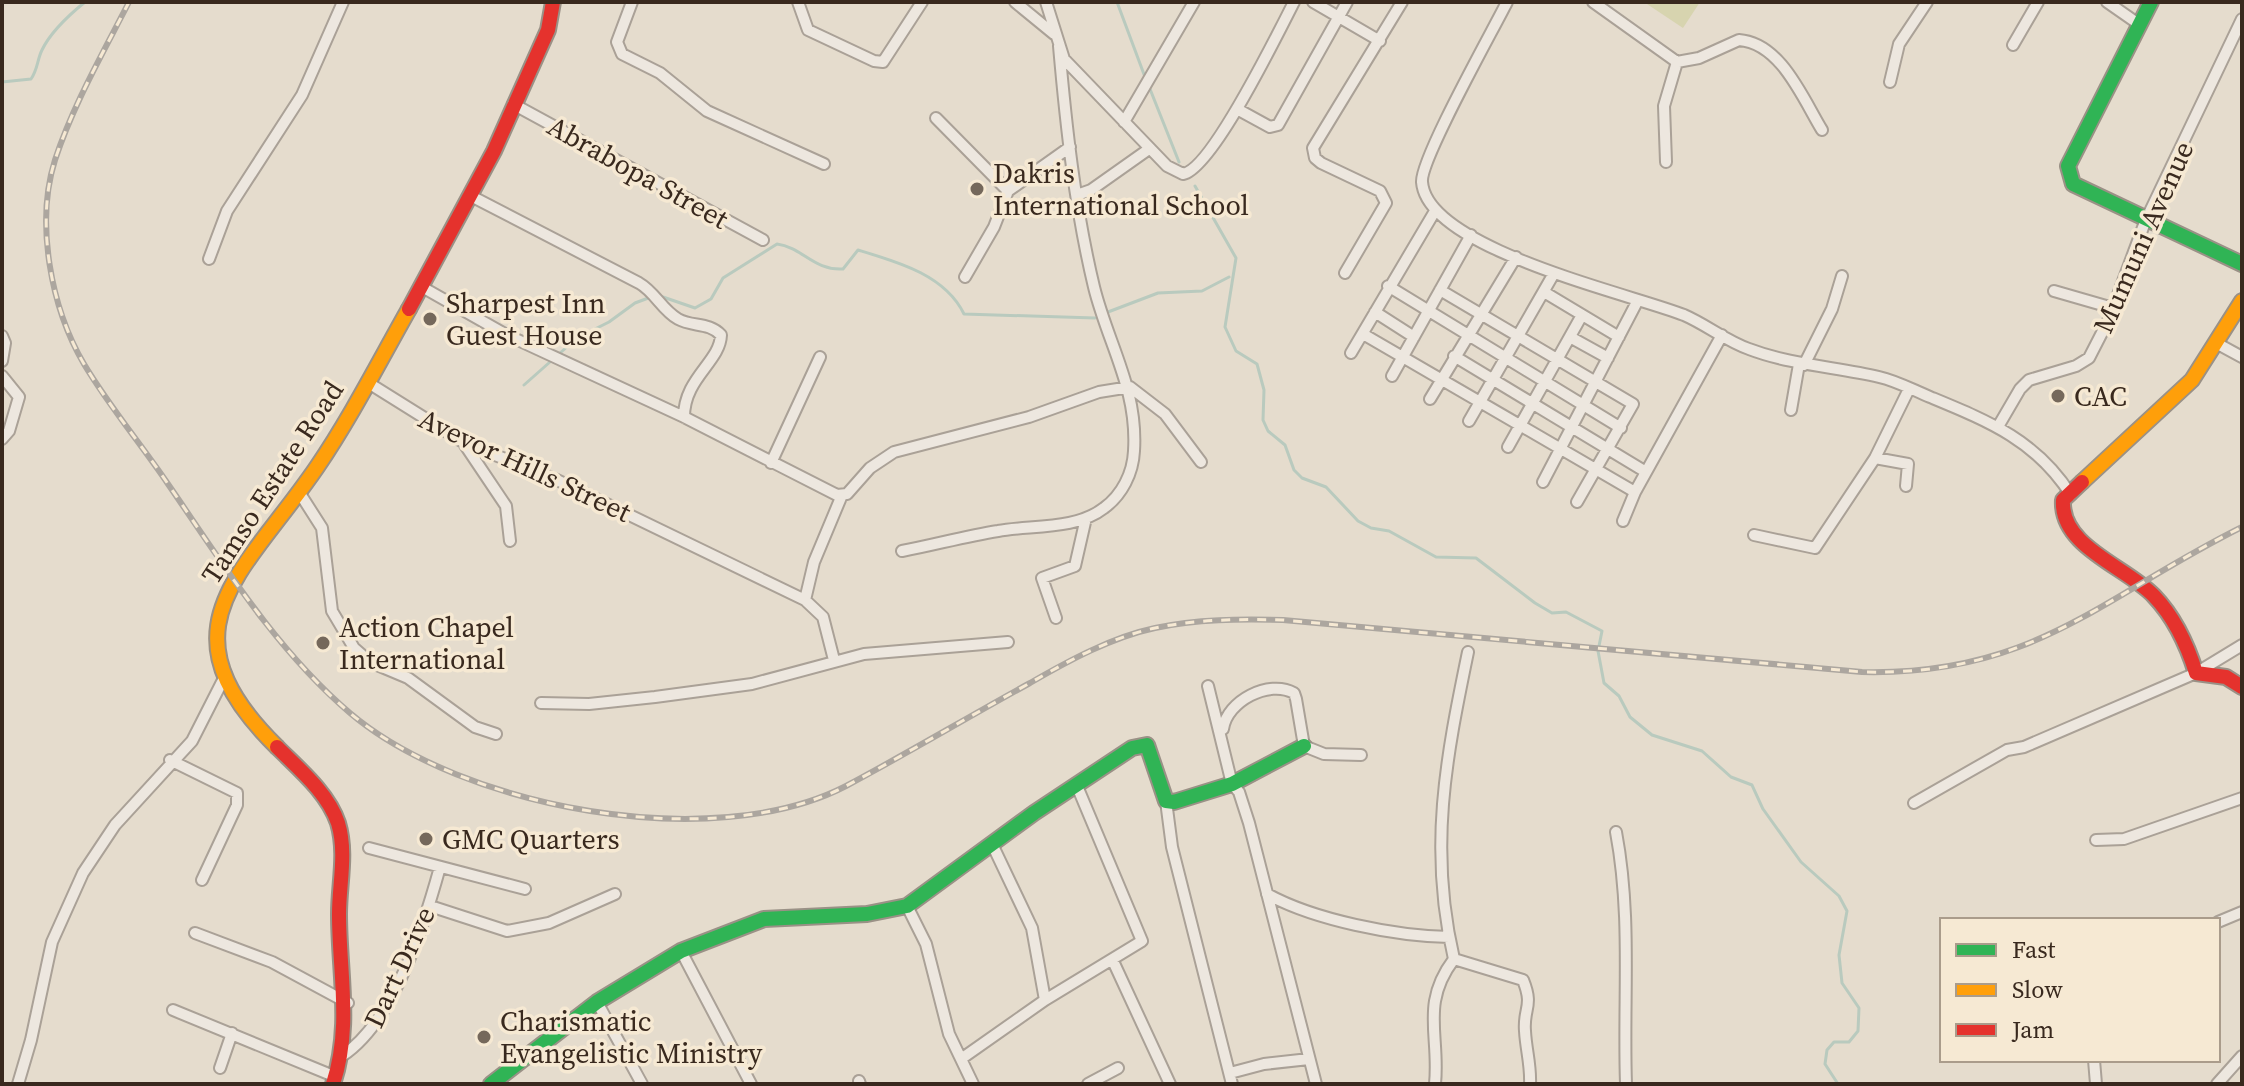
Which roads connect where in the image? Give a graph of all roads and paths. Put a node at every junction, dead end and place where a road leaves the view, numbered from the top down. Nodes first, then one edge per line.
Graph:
1 (343, 2) edge
2 (632, 2) edge
3 (798, 2) edge
4 (922, 2) edge
5 (1015, 2) edge
6 (1046, 2) edge
7 (1194, 2) edge
8 (1294, 2) edge
9 (1313, 2) edge
10 (1347, 2) edge
11 (1402, 2) edge
12 (1507, 2) edge
13 (1593, 2) edge
14 (1927, 2) edge
15 (2038, 2) edge
16 (2107, 2) edge
17 (2151, 2) edge
18 (555, 6) edge
19 (1338, 16) junction
20 (2242, 19) edge
21 (2140, 25) junction
22 (1057, 40) junction
23 (1380, 41) junction
24 (2013, 45) dead end
25 (1677, 62) junction
26 (1890, 82) dead end
27 (513, 104) junction
28 (1237, 109) junction
29 (936, 118) dead end
30 (1124, 122) junction
31 (1822, 130) dead end
32 (1070, 147) junction
33 (1149, 149) junction
34 (1666, 162) dead end
35 (824, 164) dead end
36 (1008, 191) junction
37 (1077, 195) junction
38 (471, 196) junction
39 (1435, 211) junction
40 (2145, 222) junction
41 (1471, 235) junction
42 (763, 240) dead end
43 (1516, 257) junction
44 (209, 259) dead end
45 (2240, 259) edge
46 (1345, 273) dead end
47 (1553, 275) junction
48 (1842, 276) dead end
49 (965, 277) dead end
50 (1388, 286) junction
51 (422, 287) junction
52 (1440, 290) junction
53 (2054, 291) dead end
54 (1544, 292) junction
55 (1638, 300) junction
56 (2242, 301) edge
57 (2113, 308) junction
58 (1428, 311) junction
59 (1375, 312) junction
60 (1479, 314) junction
61 (1582, 315) junction
62 (1363, 334) junction
63 (1722, 335) junction
64 (2, 336) edge
65 (1466, 336) junction
66 (1414, 337) junction
67 (1570, 337) junction
68 (1619, 337) junction
69 (1519, 338) junction
70 (2218, 344) junction
71 (1351, 353) dead end
72 (1454, 356) junction
73 (820, 357) dead end
74 (1402, 357) junction
75 (2242, 357) edge
76 (1608, 358) junction
77 (1505, 360) junction
78 (1558, 360) junction
79 (2, 361) edge
80 (1802, 364) junction
81 (2, 376) edge
82 (1392, 376) dead end
83 (1441, 380) junction
84 (1493, 381) junction
85 (367, 382) junction
86 (1596, 382) junction
87 (1545, 383) junction
88 (1130, 387) junction
89 (1909, 389) junction
90 (1430, 399) dead end
91 (1480, 402) junction
92 (1532, 404) junction
93 (1583, 405) junction
94 (1791, 410) dead end
95 (684, 417) junction
96 (1469, 421) dead end
97 (1999, 425) junction
98 (1520, 426) junction
99 (1571, 428) junction
100 (1621, 428) junction
101 (2, 439) edge
102 (463, 442) junction
103 (1508, 447) dead end
104 (1560, 450) junction
105 (1610, 450) junction
106 (1875, 458) junction
107 (1201, 462) dead end
108 (771, 463) junction
109 (1597, 472) junction
110 (1646, 472) junction
111 (1543, 482) dead end
112 (1906, 486) dead end
113 (299, 492) junction
114 (1635, 492) junction
115 (842, 495) junction
116 (2071, 495) junction
117 (1577, 502) dead end
118 (1086, 518) junction
119 (1623, 521) dead end
120 (1754, 535) dead end
121 (510, 541) dead end
122 (902, 551) dead end
123 (805, 600) junction
124 (1056, 618) dead end
125 (1008, 642) dead end
126 (2242, 645) edge
127 (1468, 652) dead end
128 (834, 660) junction
129 (2196, 673) junction
130 (222, 682) junction
131 (1208, 686) dead end
132 (2242, 687) edge
133 (541, 703) dead end
134 (496, 734) dead end
135 (1223, 735) junction
136 (1304, 746) junction
137 (1361, 755) dead end
138 (170, 760) junction
139 (1232, 784) junction
140 (1077, 786) junction
141 (2242, 798) edge
142 (1166, 801) junction
143 (1914, 803) dead end
144 (1616, 832) dead end
145 (2096, 840) dead end
146 (992, 844) junction
147 (369, 848) dead end
148 (440, 867) junction
149 (202, 880) dead end
150 (525, 889) dead end
151 (615, 894) dead end
152 (1267, 894) junction
153 (430, 906) junction
154 (907, 906) junction
155 (2242, 912) edge
156 (2220, 921) edge
157 (195, 933) dead end
158 (1449, 937) junction
159 (681, 951) junction
160 (1454, 959) junction
161 (1113, 961) junction
162 (1045, 1000) junction
163 (597, 1002) junction
164 (348, 1003) junction
165 (173, 1010) dead end
166 (232, 1033) junction
167 (342, 1056) junction
168 (2242, 1056) edge
169 (961, 1059) junction
170 (1309, 1059) junction
171 (2094, 1062) edge
172 (2234, 1066) junction
173 (220, 1068) dead end
174 (1118, 1068) dead end
175 (2242, 1076) edge
176 (1231, 1078) edge
177 (335, 1081) edge
178 (18, 1084) edge
179 (491, 1084) edge
180 (642, 1084) edge
181 (751, 1084) edge
182 (973, 1084) edge
183 (1088, 1084) edge
184 (1170, 1084) edge
185 (1316, 1084) edge
186 (1435, 1084) edge
187 (1530, 1084) edge
188 (1626, 1084) edge
189 (2096, 1084) edge
190 (2217, 1084) edge

1 - 44 street
2 - 35 street
3 - 4 street
5 - 22 street
6 - 22 street
7 - 30 street
8 - 28 street
9 - 19 street
10 - 19 street
11 - 23 street
12 - 39 street
13 - 25 street
14 - 26 street
15 - 24 street
16 - 21 street
17 - 21 street
18 - 27 street, Tamso Estate Road
19 - 23 street
19 - 28 street
20 - 40 street, Mumuni Avenue
21 - 40 street
22 - 30 street
22 - 32 street
23 - 46 street
25 - 31 street
25 - 34 street
27 - 38 street, Tamso Estate Road
27 - 42 street, Abrabopa Street
28 - 33 street
29 - 36 street
30 - 33 street
32 - 36 street
32 - 37 street
33 - 37 street
36 - 49 street
37 - 88 street
38 - 51 street, Tamso Estate Road
38 - 95 street
39 - 41 street
39 - 50 street
40 - 45 street
40 - 57 street, Mumuni Avenue
41 - 43 street
41 - 52 street
43 - 47 street
43 - 60 street
47 - 54 street
47 - 55 street
48 - 80 street
50 - 58 street
50 - 59 street
51 - 85 street, Tamso Estate Road
51 - 95 street
52 - 58 street
52 - 60 street
53 - 57 street
54 - 61 street
54 - 69 street
55 - 63 street
55 - 68 street
56 - 70 street
57 - 97 street, Mumuni Avenue
58 - 65 street
58 - 66 street
59 - 62 street
59 - 66 street
60 - 65 street
60 - 69 street
61 - 67 street
61 - 68 street
62 - 71 street
62 - 74 street
63 - 80 street
63 - 110 street
64 - 79 street
65 - 72 street
65 - 77 street
66 - 74 street
67 - 76 street
67 - 78 street
68 - 76 street
69 - 77 street
69 - 78 street
70 - 75 street
70 - 116 street
72 - 83 street
72 - 84 street
73 - 108 street
74 - 82 street
74 - 83 street
76 - 86 street
77 - 84 street
77 - 87 street
78 - 86 street
78 - 87 street
80 - 89 street
80 - 94 street
81 - 101 street
83 - 90 street
83 - 91 street
84 - 91 street
84 - 92 street
85 - 102 street, Avevor Hills Street
85 - 113 street, Tamso Estate Road
86 - 93 street
86 - 100 street
87 - 92 street
87 - 93 street
88 - 107 street
88 - 115 street
88 - 118 street
89 - 97 street
89 - 106 street
91 - 96 street
91 - 98 street
92 - 98 street
92 - 99 street
93 - 99 street
93 - 100 street
95 - 108 street
97 - 116 street
98 - 103 street
98 - 104 street
99 - 104 street
99 - 105 street
100 - 105 street
102 - 121 street
102 - 123 street, Avevor Hills Street
104 - 109 street
104 - 111 street
105 - 109 street
105 - 110 street
106 - 112 street
106 - 120 street
108 - 115 street
109 - 114 street
109 - 117 street
110 - 114 street
113 - 130 street, Tamso Estate Road
113 - 134 street
114 - 119 street
115 - 123 street
116 - 129 street
118 - 122 street
118 - 124 street
123 - 128 street
125 - 128 street
126 - 129 street
127 - 158 street
128 - 133 street
129 - 132 street
129 - 143 street
130 - 138 street
130 - 164 street, Tamso Estate Road
131 - 135 street
135 - 136 street
135 - 139 street
136 - 137 street
136 - 139 street
138 - 149 street
138 - 178 street
139 - 142 street
139 - 152 street
140 - 142 street
140 - 146 street
140 - 161 street
141 - 145 street
142 - 176 street
144 - 188 street
146 - 154 street
146 - 162 street
147 - 148 street
148 - 150 street
148 - 153 street, Dart Drive
151 - 153 street
152 - 158 street
152 - 170 street
153 - 167 street, Dart Drive
154 - 159 street
154 - 169 street
155 - 156 street
157 - 164 street
158 - 160 street
159 - 163 street
159 - 181 street
160 - 186 street
160 - 187 street
161 - 162 street
161 - 184 street
162 - 169 street
163 - 179 street
163 - 180 street
164 - 167 street, Tamso Estate Road
165 - 166 street
166 - 173 street
166 - 177 street
167 - 177 street, Tamso Estate Road
168 - 172 street
169 - 182 street
170 - 176 street
170 - 185 street
171 - 189 street
172 - 175 street
172 - 190 street
174 - 183 street

